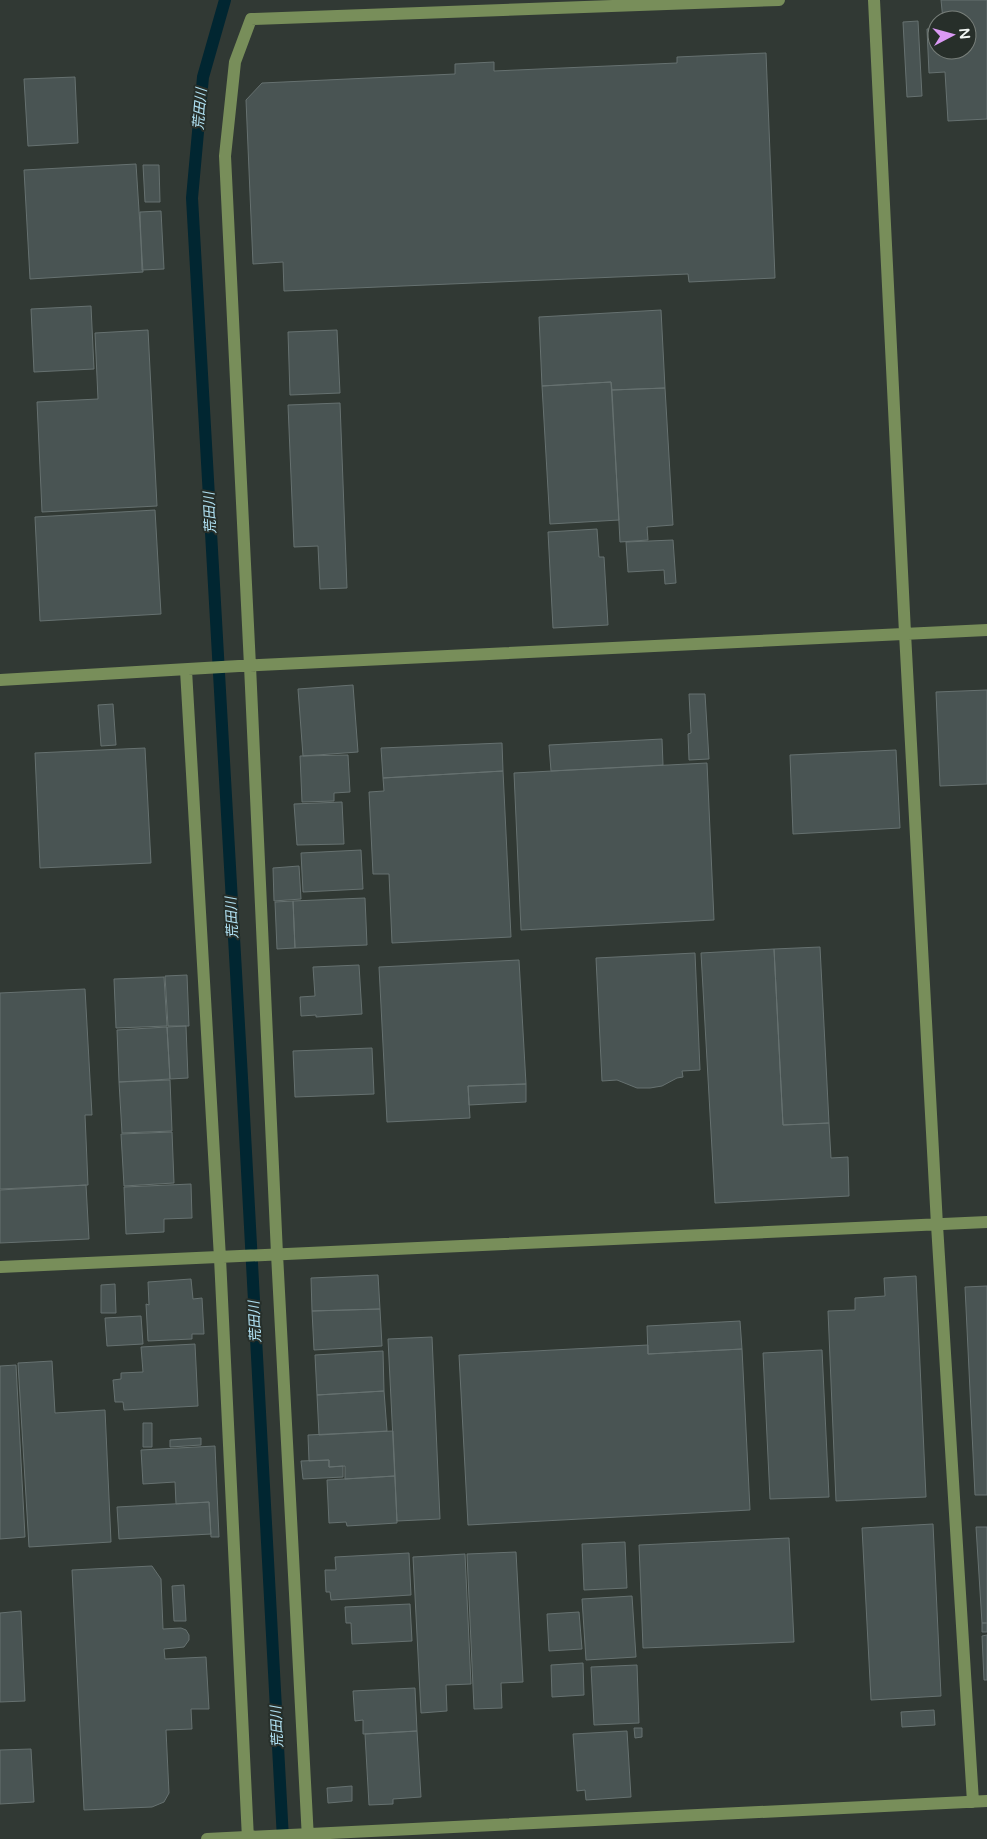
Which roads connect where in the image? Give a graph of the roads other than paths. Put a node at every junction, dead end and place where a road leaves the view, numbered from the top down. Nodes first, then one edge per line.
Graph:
1 (779, 0) edge
2 (874, 0) edge
3 (987, 630) edge
4 (905, 633) junction
5 (245, 666) junction
6 (186, 670) junction
7 (0, 680) edge
8 (987, 1222) edge
9 (937, 1225) junction
10 (273, 1254) junction
11 (225, 1258) junction
12 (0, 1267) edge
13 (987, 1801) edge
14 (973, 1802) junction
15 (305, 1836) edge
16 (251, 1837) edge
17 (207, 1839) edge

1 - 5 street
2 - 4 street
3 - 4 street
4 - 5 street
4 - 9 street
5 - 6 street
5 - 10 street
6 - 7 street
6 - 11 street
8 - 9 street
9 - 10 street
9 - 14 street
10 - 11 street
10 - 15 street
11 - 12 street
11 - 16 street
13 - 14 street
14 - 15 street
15 - 16 street
16 - 17 street

